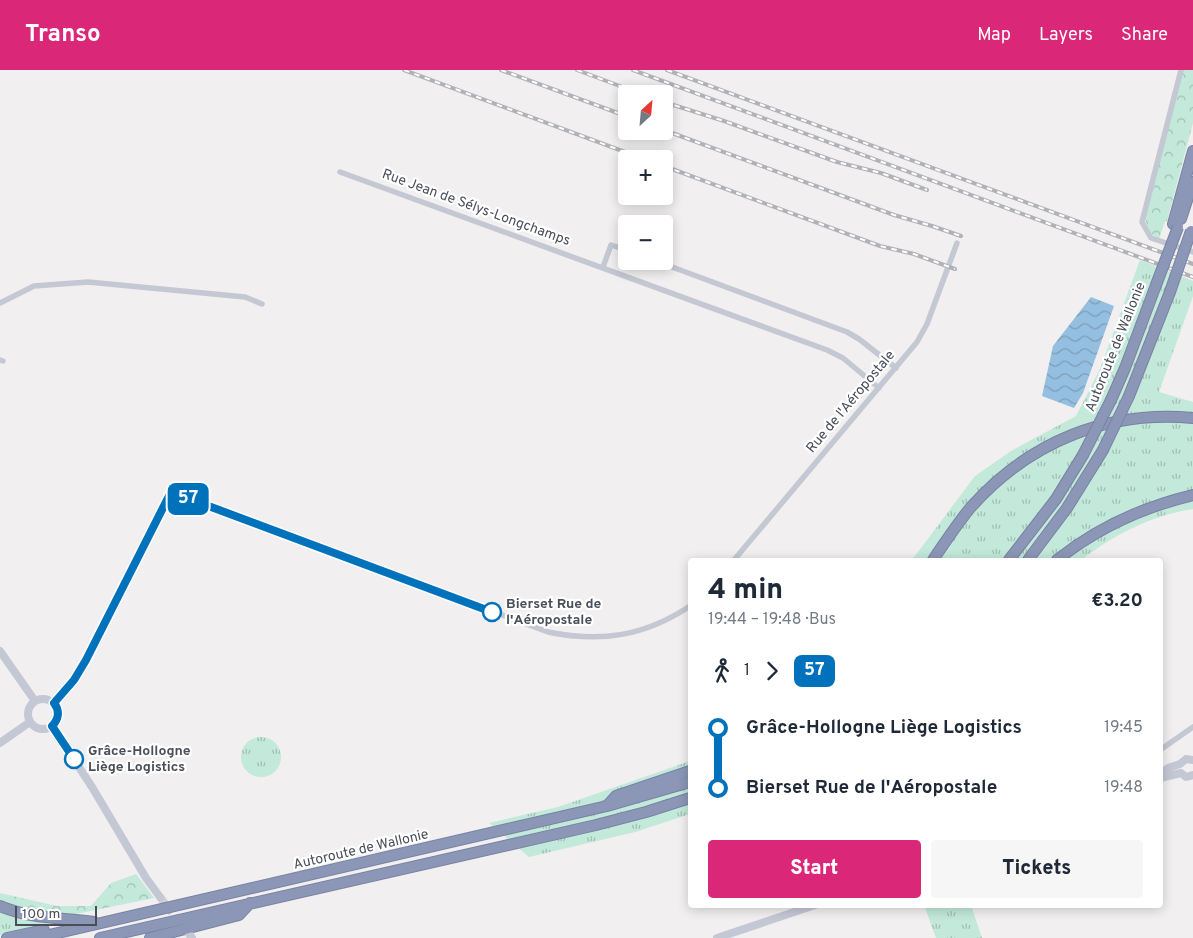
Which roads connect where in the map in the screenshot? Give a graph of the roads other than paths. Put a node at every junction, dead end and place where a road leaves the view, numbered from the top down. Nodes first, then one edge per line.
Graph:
1 (1181, 70) edge
2 (1193, 151) edge
3 (340, 172) dead end
4 (1193, 182) edge
5 (1175, 226) junction
6 (1192, 229) edge
7 (956, 243) dead end
8 (618, 247) edge
9 (1193, 252) edge
10 (603, 267) junction
11 (673, 267) edge
12 (0, 303) edge
13 (262, 304) dead end
14 (896, 368) junction
15 (879, 388) junction
16 (1193, 418) edge
17 (1193, 495) edge
18 (736, 558) edge
19 (934, 558) edge
20 (1012, 558) edge
21 (1030, 558) edge
22 (1060, 558) edge
23 (688, 607) edge
24 (0, 651) edge
25 (34, 701) junction
26 (54, 703) junction
27 (30, 722) junction
28 (52, 726) junction
29 (1193, 727) edge
30 (0, 742) edge
31 (1163, 748) edge
32 (1192, 759) edge
33 (1180, 769) junction
34 (688, 772) edge
35 (1163, 775) edge
36 (1192, 778) edge
37 (688, 783) edge
38 (688, 799) edge
39 (608, 806) junction
40 (160, 897) tunnel mouth
41 (251, 903) junction
42 (0, 906) edge
43 (806, 908) edge
44 (101, 923) junction
45 (62, 932) junction
46 (7, 938) edge
47 (36, 938) edge
48 (100, 938) edge
49 (150, 938) edge
50 (717, 938) edge

1 - 9 street
2 - 5 highway
3 - 10 street, Rue Jean de Sélys-Longchamps
4 - 5 highway, Autoroute de Wallonie
5 - 20 highway, Autoroute de Wallonie, bridge
6 - 21 highway, Autoroute de Wallonie, bridge
7 - 14 street, Rue de l'Aéropostale
8 - 10 street
10 - 15 street, Rue Jean de Sélys-Longchamps
11 - 14 street
12 - 13 street
14 - 15 street, Rue de l'Aéropostale
15 - 18 street, Rue de l'Aéropostale
16 - 19 highway
17 - 22 highway
23 - 26 street
24 - 25 main road
25 - 26 main road
25 - 27 main road
26 - 28 main road
27 - 28 main road
27 - 30 main road
28 - 40 main road
29 - 31 street
32 - 33 main road
33 - 35 main road
33 - 36 main road
34 - 39 highway
37 - 39 highway, Autoroute de Wallonie
38 - 41 highway, Autoroute de Wallonie
39 - 44 highway, Autoroute de Wallonie
41 - 48 highway, Autoroute de Wallonie
41 - 49 highway
42 - 44 highway
43 - 50 main road
44 - 45 highway, Autoroute de Wallonie
45 - 46 highway
45 - 47 highway, Autoroute de Wallonie

